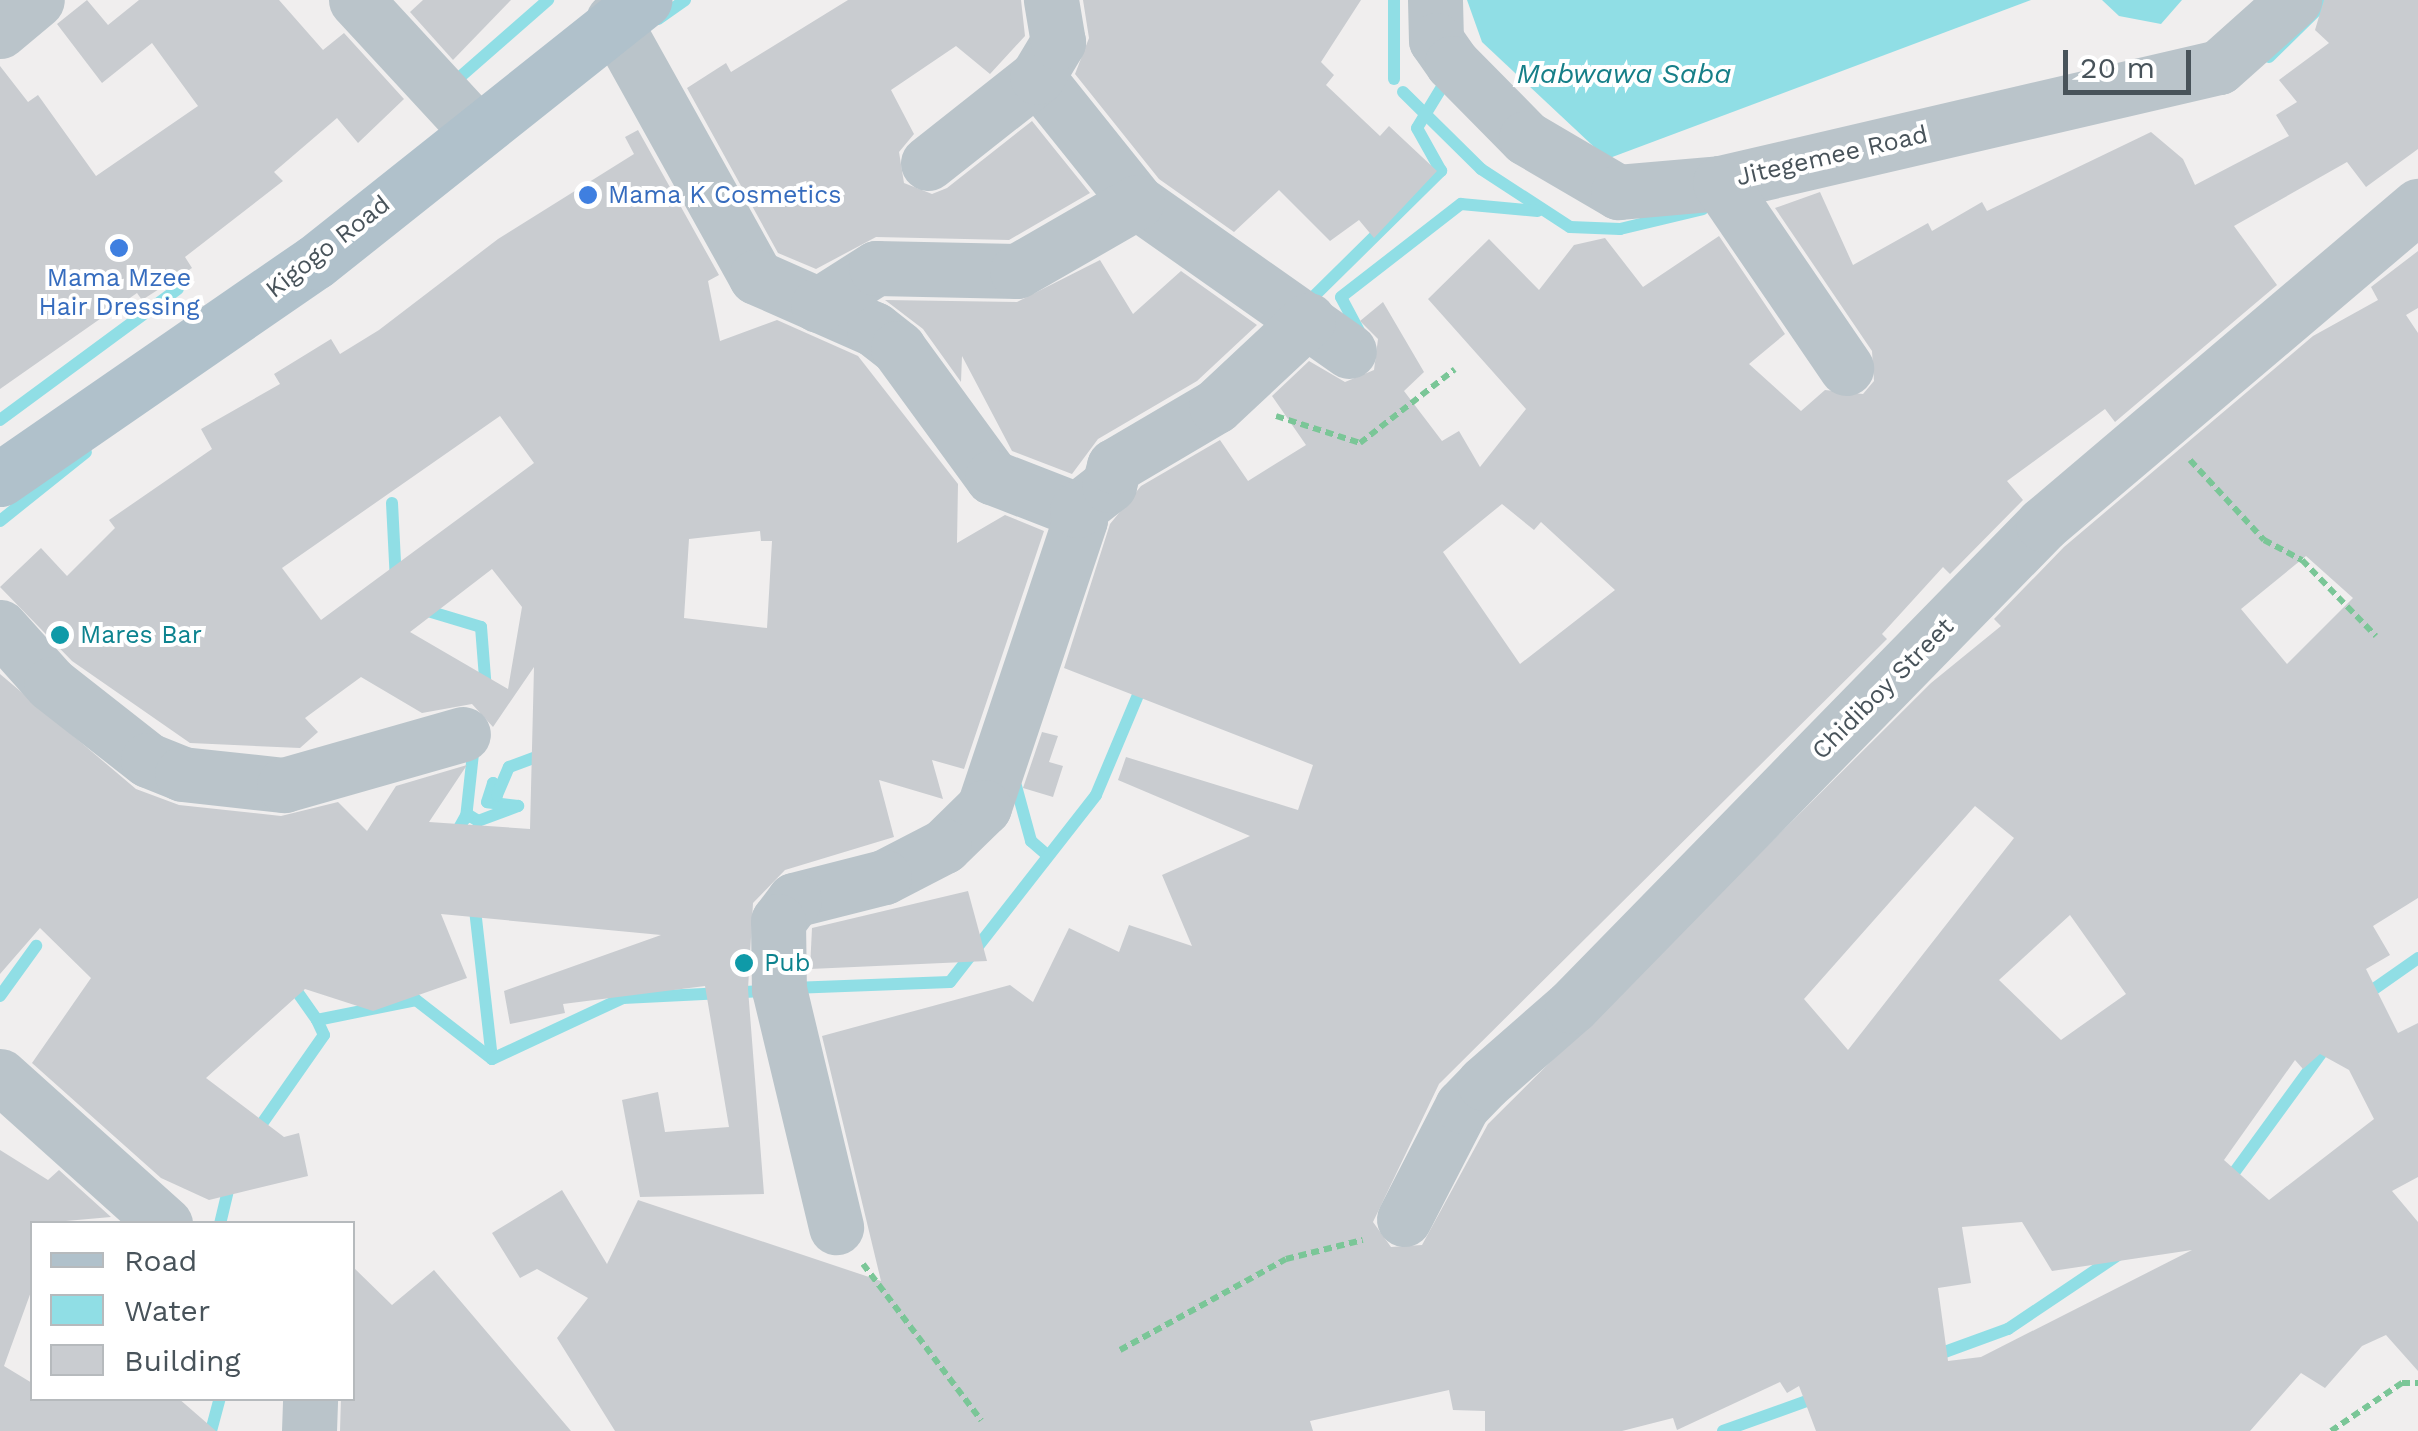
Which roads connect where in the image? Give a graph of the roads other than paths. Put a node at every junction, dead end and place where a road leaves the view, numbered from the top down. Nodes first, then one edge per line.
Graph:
1 (38, 0) edge
2 (356, 0) edge
3 (1050, 0) edge
4 (1435, 0) edge
5 (2294, 0) edge
6 (628, 10) edge
7 (0, 31) edge
8 (1037, 77) junction
9 (474, 128) junction
10 (928, 163) dead end
11 (1720, 183) junction
12 (1137, 202) junction
13 (2418, 206) edge
14 (818, 305) junction
15 (1846, 368) dead end
16 (0, 479) edge
17 (1077, 510) junction
18 (0, 627) edge
19 (462, 734) dead end
20 (0, 1076) edge
21 (1404, 1220) road end
22 (162, 1221) edge
23 (836, 1227) road end
24 (310, 1401) edge
25 (309, 1431) edge

1 - 7 street
2 - 9 street
3 - 8 street
4 - 11 street, Jitegemee Road
5 - 11 street, Jitegemee Road
6 - 9 main road, Kigogo Road
6 - 14 street
8 - 10 street
8 - 12 street
9 - 16 main road, Kigogo Road
11 - 15 street
12 - 14 street
12 - 17 street
13 - 21 street, Chidiboy Street
14 - 17 street
17 - 23 street
18 - 19 street
20 - 22 street
24 - 25 street

